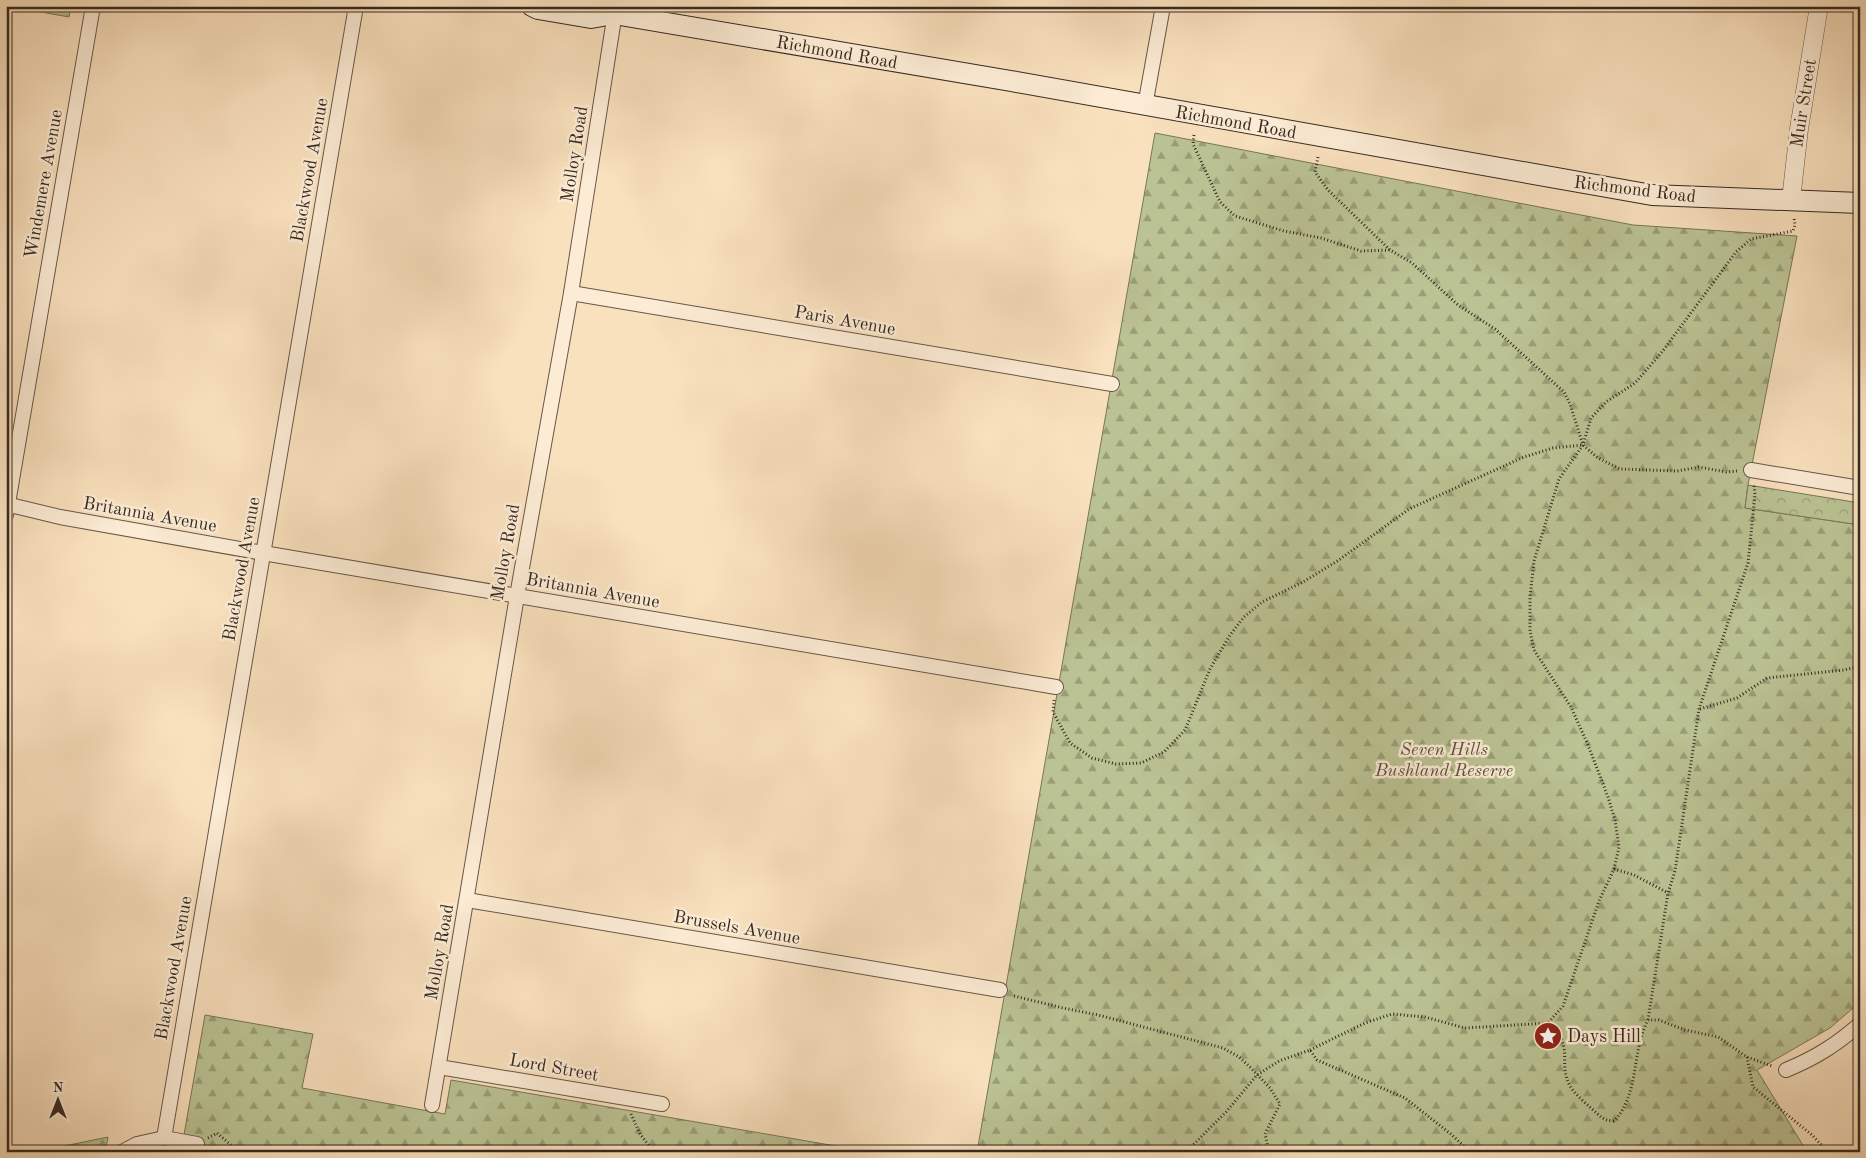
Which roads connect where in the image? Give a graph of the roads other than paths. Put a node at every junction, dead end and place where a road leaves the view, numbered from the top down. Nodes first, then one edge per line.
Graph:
1 (93, 6) edge
2 (356, 6) edge
3 (532, 6) edge
4 (1163, 6) edge
5 (1820, 6) edge
6 (610, 9) edge
7 (1145, 106) junction
8 (1791, 200) junction
9 (1860, 203) edge
10 (571, 292) junction
11 (1112, 384) dead end
12 (1752, 470) road end
13 (1860, 488) edge
14 (7, 508) edge
15 (263, 553) junction
16 (516, 596) junction
17 (1056, 687) road end
18 (467, 900) junction
19 (1000, 990) road end
20 (1860, 1024) edge
21 (439, 1067) junction
22 (1786, 1070) road end
23 (662, 1104) dead end
24 (432, 1105) dead end
25 (164, 1138) junction
26 (196, 1144) road end
27 (122, 1152) edge

1 - 14 street, Windemere Avenue
2 - 15 street, Blackwood Avenue
3 - 6 main road, Richmond Road
4 - 7 street
5 - 8 street, Muir Street
6 - 7 main road, Richmond Road
6 - 10 street, Molloy Road
7 - 8 main road, Richmond Road
8 - 9 main road, Richmond Road
10 - 11 street, Paris Avenue
10 - 16 street, Molloy Road
12 - 13 street
14 - 15 street, Britannia Avenue
15 - 16 street, Britannia Avenue
15 - 25 street, Blackwood Avenue
16 - 17 street, Britannia Avenue
16 - 18 street, Molloy Road
18 - 19 street, Brussels Avenue
18 - 21 street, Molloy Road
20 - 22 street
21 - 23 street, Lord Street
21 - 24 street, Molloy Road
25 - 26 street
25 - 27 street

